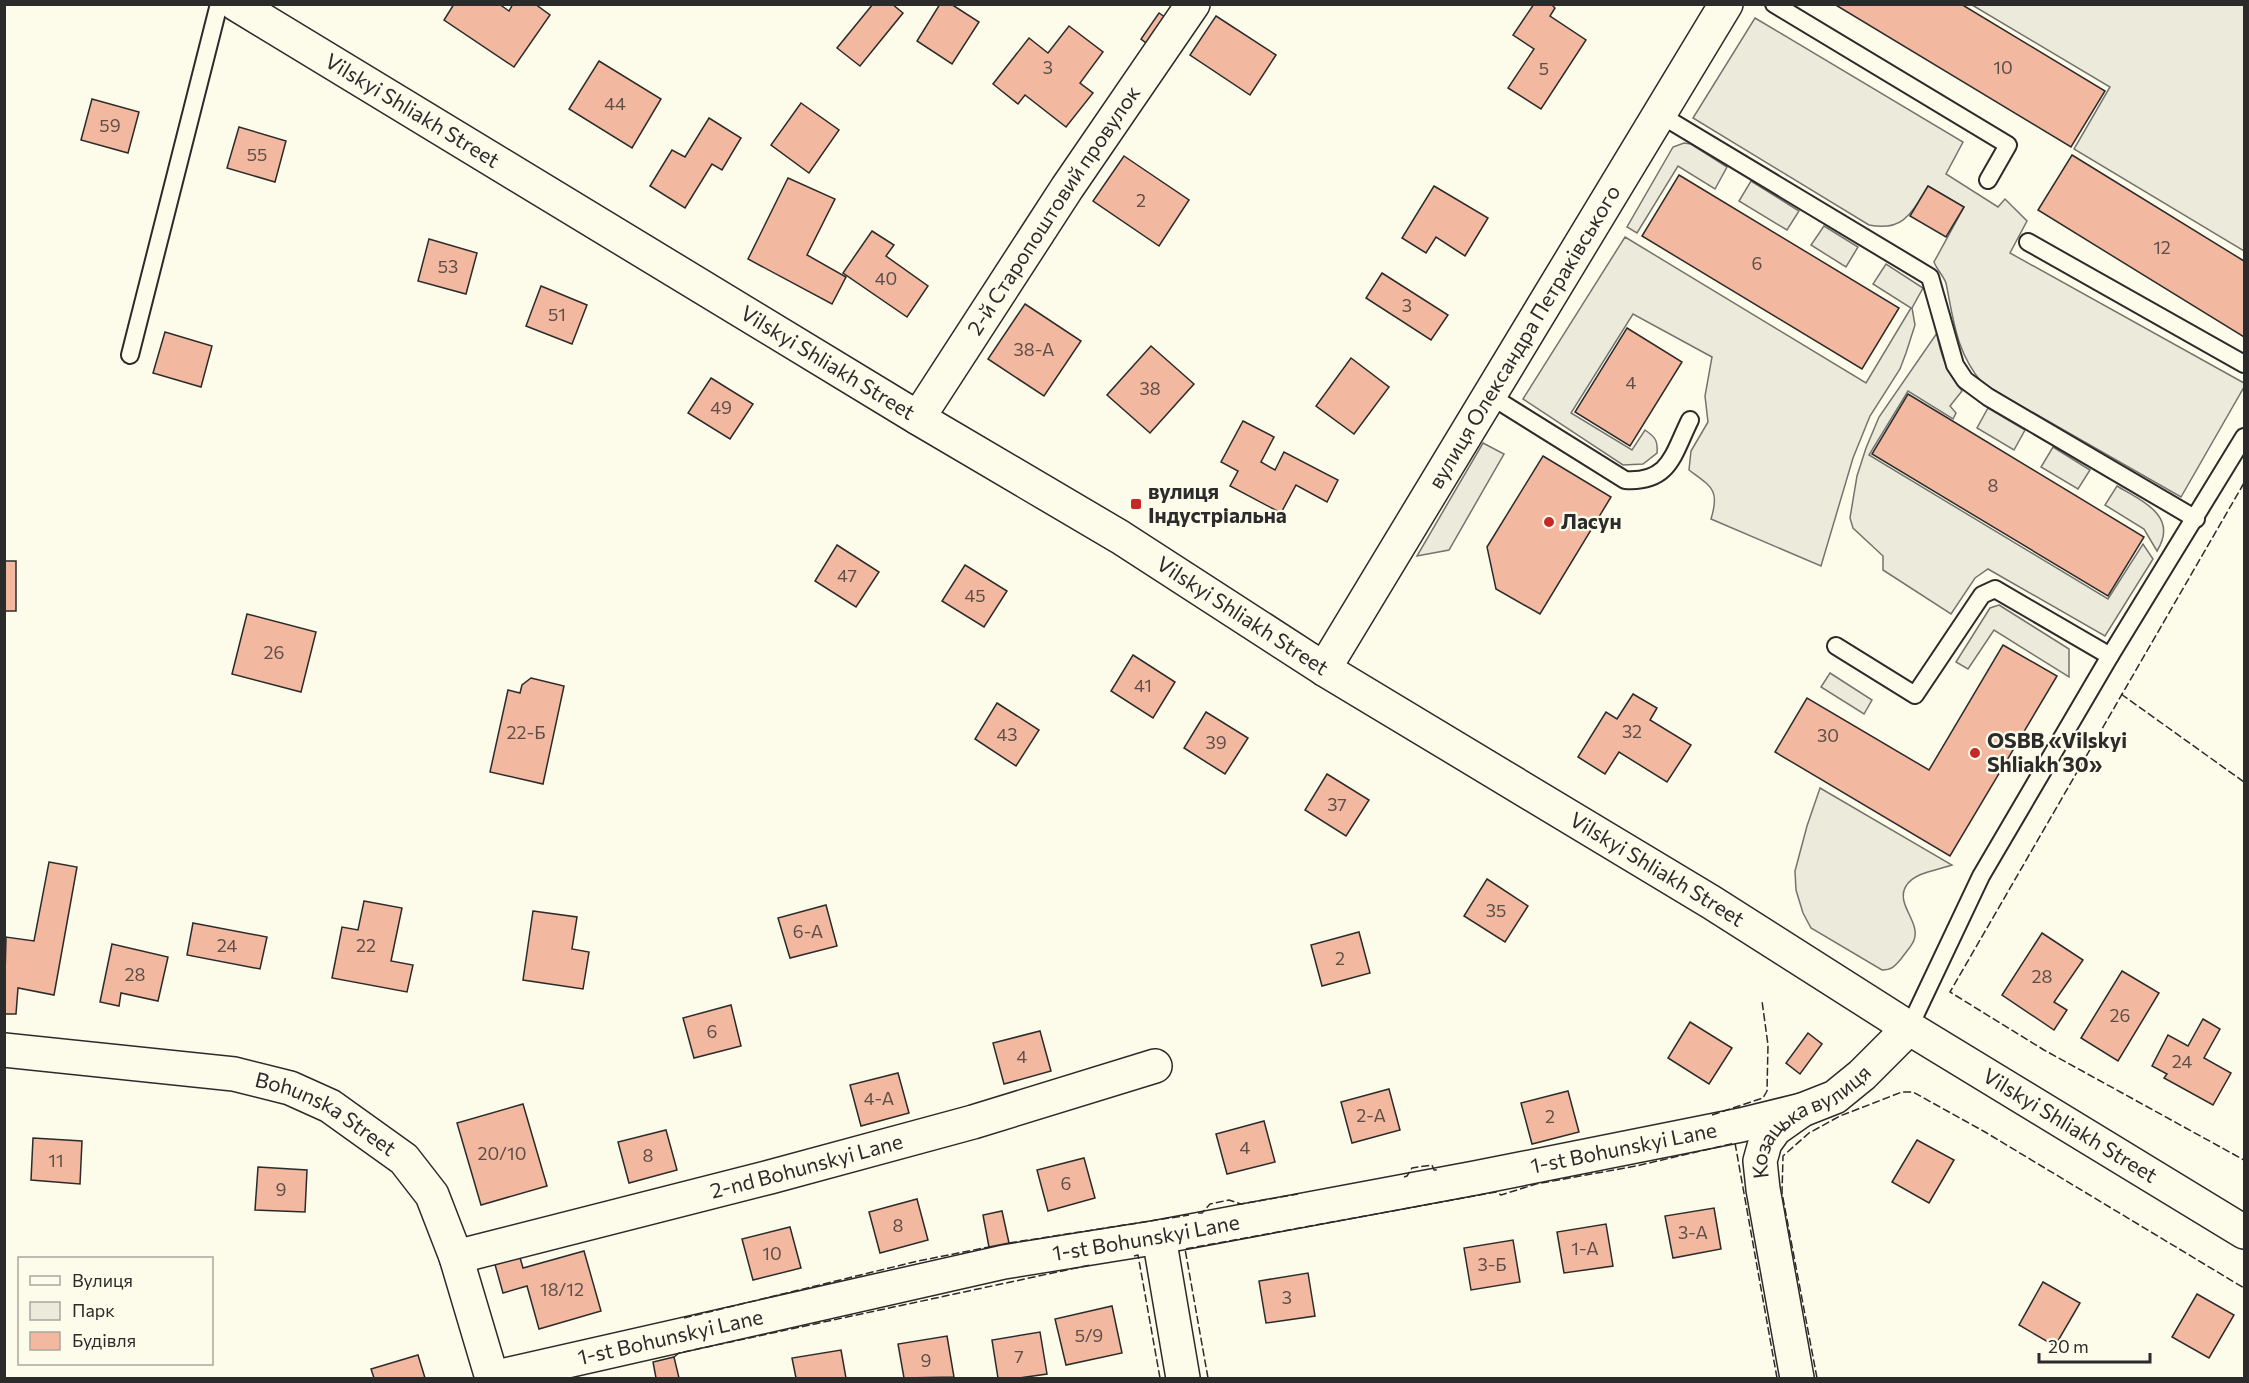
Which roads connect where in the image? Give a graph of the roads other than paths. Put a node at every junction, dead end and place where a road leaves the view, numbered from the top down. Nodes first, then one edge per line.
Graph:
1 (219, 4) edge
2 (236, 4) edge
3 (1193, 4) edge
4 (1726, 4) edge
5 (1774, 4) edge
6 (1659, 114) junction
7 (1988, 180) dead end
8 (2028, 242) dead end
9 (130, 355) dead end
10 (2244, 364) edge
11 (1489, 395) junction
12 (918, 418) junction
13 (1690, 420) dead end
14 (2244, 437) edge
15 (2196, 519) junction
16 (1836, 646) dead end
17 (2110, 656) junction
18 (1324, 669) junction
19 (1909, 1029) junction
20 (4, 1050) edge
21 (1155, 1066) dead end
22 (1802, 1110) junction
23 (2244, 1232) edge
24 (1159, 1237) junction
25 (456, 1257) junction
26 (492, 1378) edge
27 (1183, 1378) edge
28 (1797, 1378) edge

1 - 9 lane
2 - 12 street, Vilskyi Shliakh Street
3 - 12 street, 2-й Старопоштовий провулок
4 - 6 street, вулиця Олександра Петраківського
5 - 7 lane
6 - 11 street, вулиця Олександра Петраківського
6 - 15 lane
8 - 10 lane
11 - 13 lane
11 - 18 street, вулиця Олександра Петраківського
12 - 18 street, Vilskyi Shliakh Street
14 - 15 lane
15 - 17 lane
16 - 17 lane
17 - 19 lane
18 - 19 street, Vilskyi Shliakh Street
19 - 22 street, Козацька вулиця
19 - 23 street, Vilskyi Shliakh Street
20 - 25 street, Bohunska Street
21 - 25 street, 2-nd Bohunskyi Lane
22 - 24 street, 1-st Bohunskyi Lane
22 - 28 street, Козацька вулиця
24 - 26 street, 1-st Bohunskyi Lane
24 - 27 street
25 - 26 street, Bohunska Street

